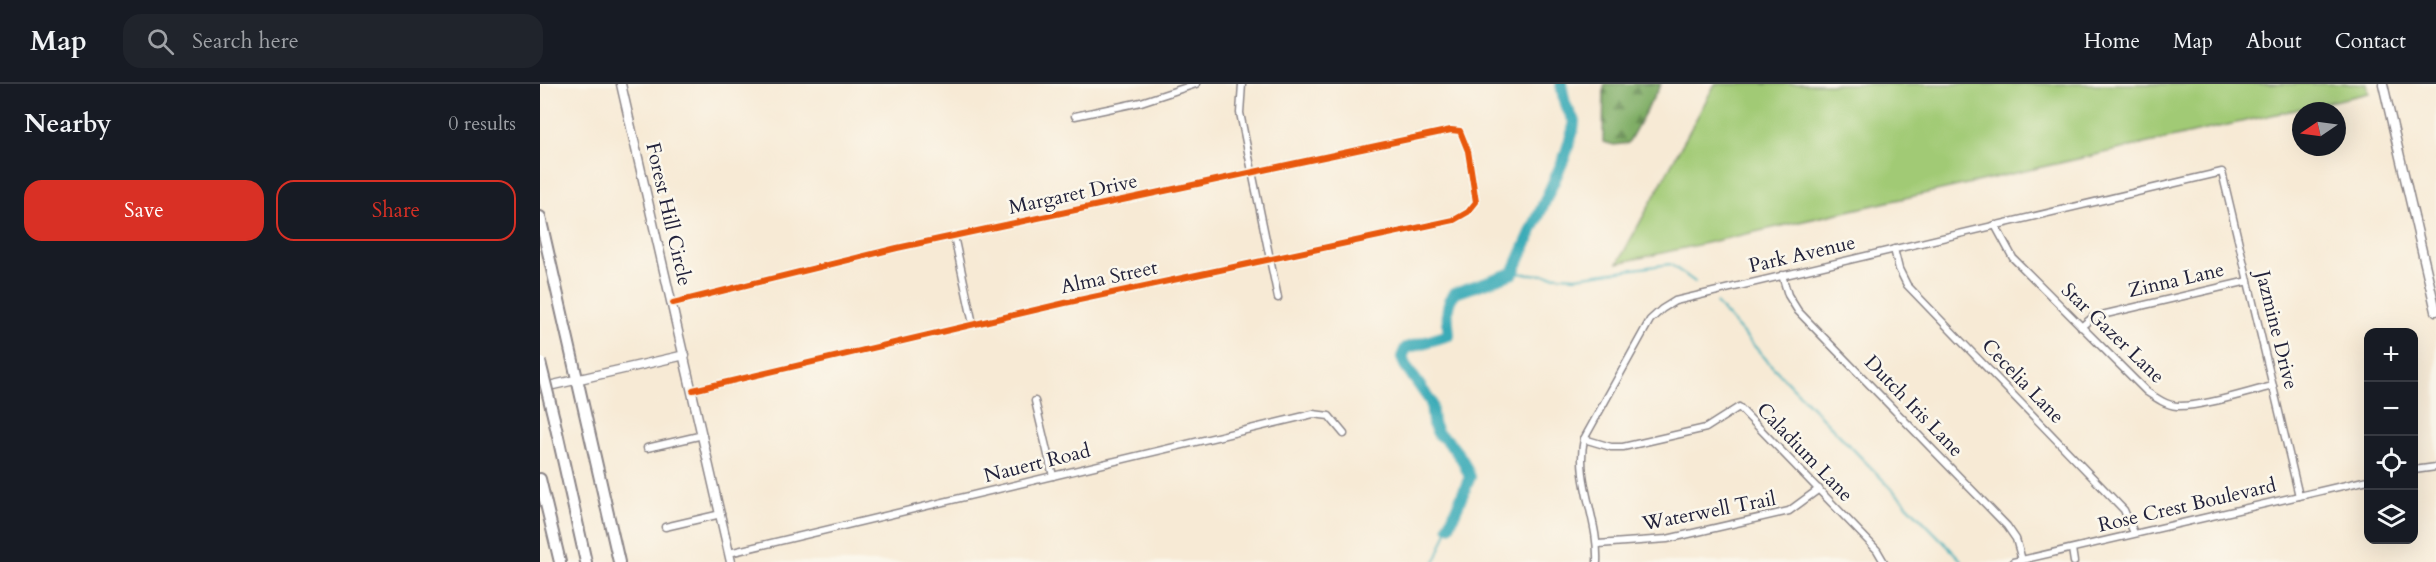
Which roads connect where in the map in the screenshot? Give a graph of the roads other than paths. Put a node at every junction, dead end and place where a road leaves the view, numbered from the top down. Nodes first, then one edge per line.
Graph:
1 (621, 84) edge
2 (1196, 84) edge
3 (1242, 84) edge
4 (2383, 84) edge
5 (1076, 117) dead end
6 (1468, 151) joint
7 (2222, 172) joint
8 (1251, 173) junction
9 (540, 217) edge
10 (1995, 225) junction
11 (954, 236) junction
12 (1893, 249) junction
13 (1270, 259) junction
14 (1782, 275) junction
15 (2248, 281) junction
16 (1278, 298) dead end
17 (673, 303) junction
18 (2436, 312) edge
19 (973, 324) junction
20 (2081, 327) junction
21 (685, 355) junction
22 (540, 362) edge
23 (577, 380) junction
24 (2273, 386) junction
25 (540, 388) edge
26 (693, 390) junction
27 (1035, 401) dead end
28 (1344, 434) dead end
29 (703, 435) junction
30 (1584, 439) junction
31 (647, 448) dead end
32 (2436, 461) edge
33 (2426, 467) junction
34 (2436, 467) edge
35 (2418, 469) edge
36 (1053, 476) junction
37 (540, 479) edge
38 (2364, 481) edge
39 (1819, 489) junction
40 (2300, 496) junction
41 (721, 514) junction
42 (665, 527) dead end
43 (2134, 533) junction
44 (1598, 544) junction
45 (2072, 549) junction
46 (730, 557) edge
47 (2022, 560) junction
48 (560, 562) edge
49 (586, 562) edge
50 (619, 562) edge
51 (1597, 562) edge
52 (1884, 562) edge
53 (2013, 562) edge
54 (2074, 562) edge

1 - 17 street, Forest Hill Circle
2 - 5 street
3 - 8 street
4 - 18 street
6 - 8 street, Margaret Drive
6 - 13 street, Alma Street
7 - 10 street, Park Avenue
7 - 15 street, Jazmine Drive
8 - 11 street, Margaret Drive
8 - 13 street
9 - 23 highway
10 - 12 street, Park Avenue
10 - 20 street, Star Gazer Lane
11 - 17 street, Margaret Drive
11 - 19 street
12 - 14 street, Park Avenue
12 - 43 street, Cecelia Lane
13 - 16 street
13 - 19 street, Alma Street
14 - 30 street, Park Avenue
14 - 47 street, Dutch Iris Lane
15 - 20 street, Zinna Lane
15 - 24 street, Jazmine Drive
17 - 21 street, Forest Hill Circle
19 - 26 street, Alma Street
20 - 24 street, Star Gazer Lane
21 - 23 street
21 - 26 street, Forest Hill Circle
22 - 49 highway, bridge
23 - 25 street
23 - 50 highway
24 - 40 street, Jazmine Drive
26 - 29 street, Forest Hill Circle
27 - 36 street
28 - 36 street, Nauert Road
29 - 31 street
29 - 41 street, Forest Hill Circle
30 - 39 street, Caladium Lane
30 - 44 street, Park Avenue
32 - 33 street
33 - 34 street
33 - 35 street
36 - 46 street, Nauert Road
37 - 48 highway
38 - 40 street, Rose Crest Boulevard
39 - 44 street, Waterwell Trail
39 - 52 street, Caladium Lane
40 - 43 street, Rose Crest Boulevard
41 - 42 street
41 - 46 street, Forest Hill Circle
43 - 45 street, Rose Crest Boulevard
44 - 51 street, Park Avenue
45 - 47 street, Rose Crest Boulevard
45 - 54 street
47 - 53 street, Rose Crest Boulevard

